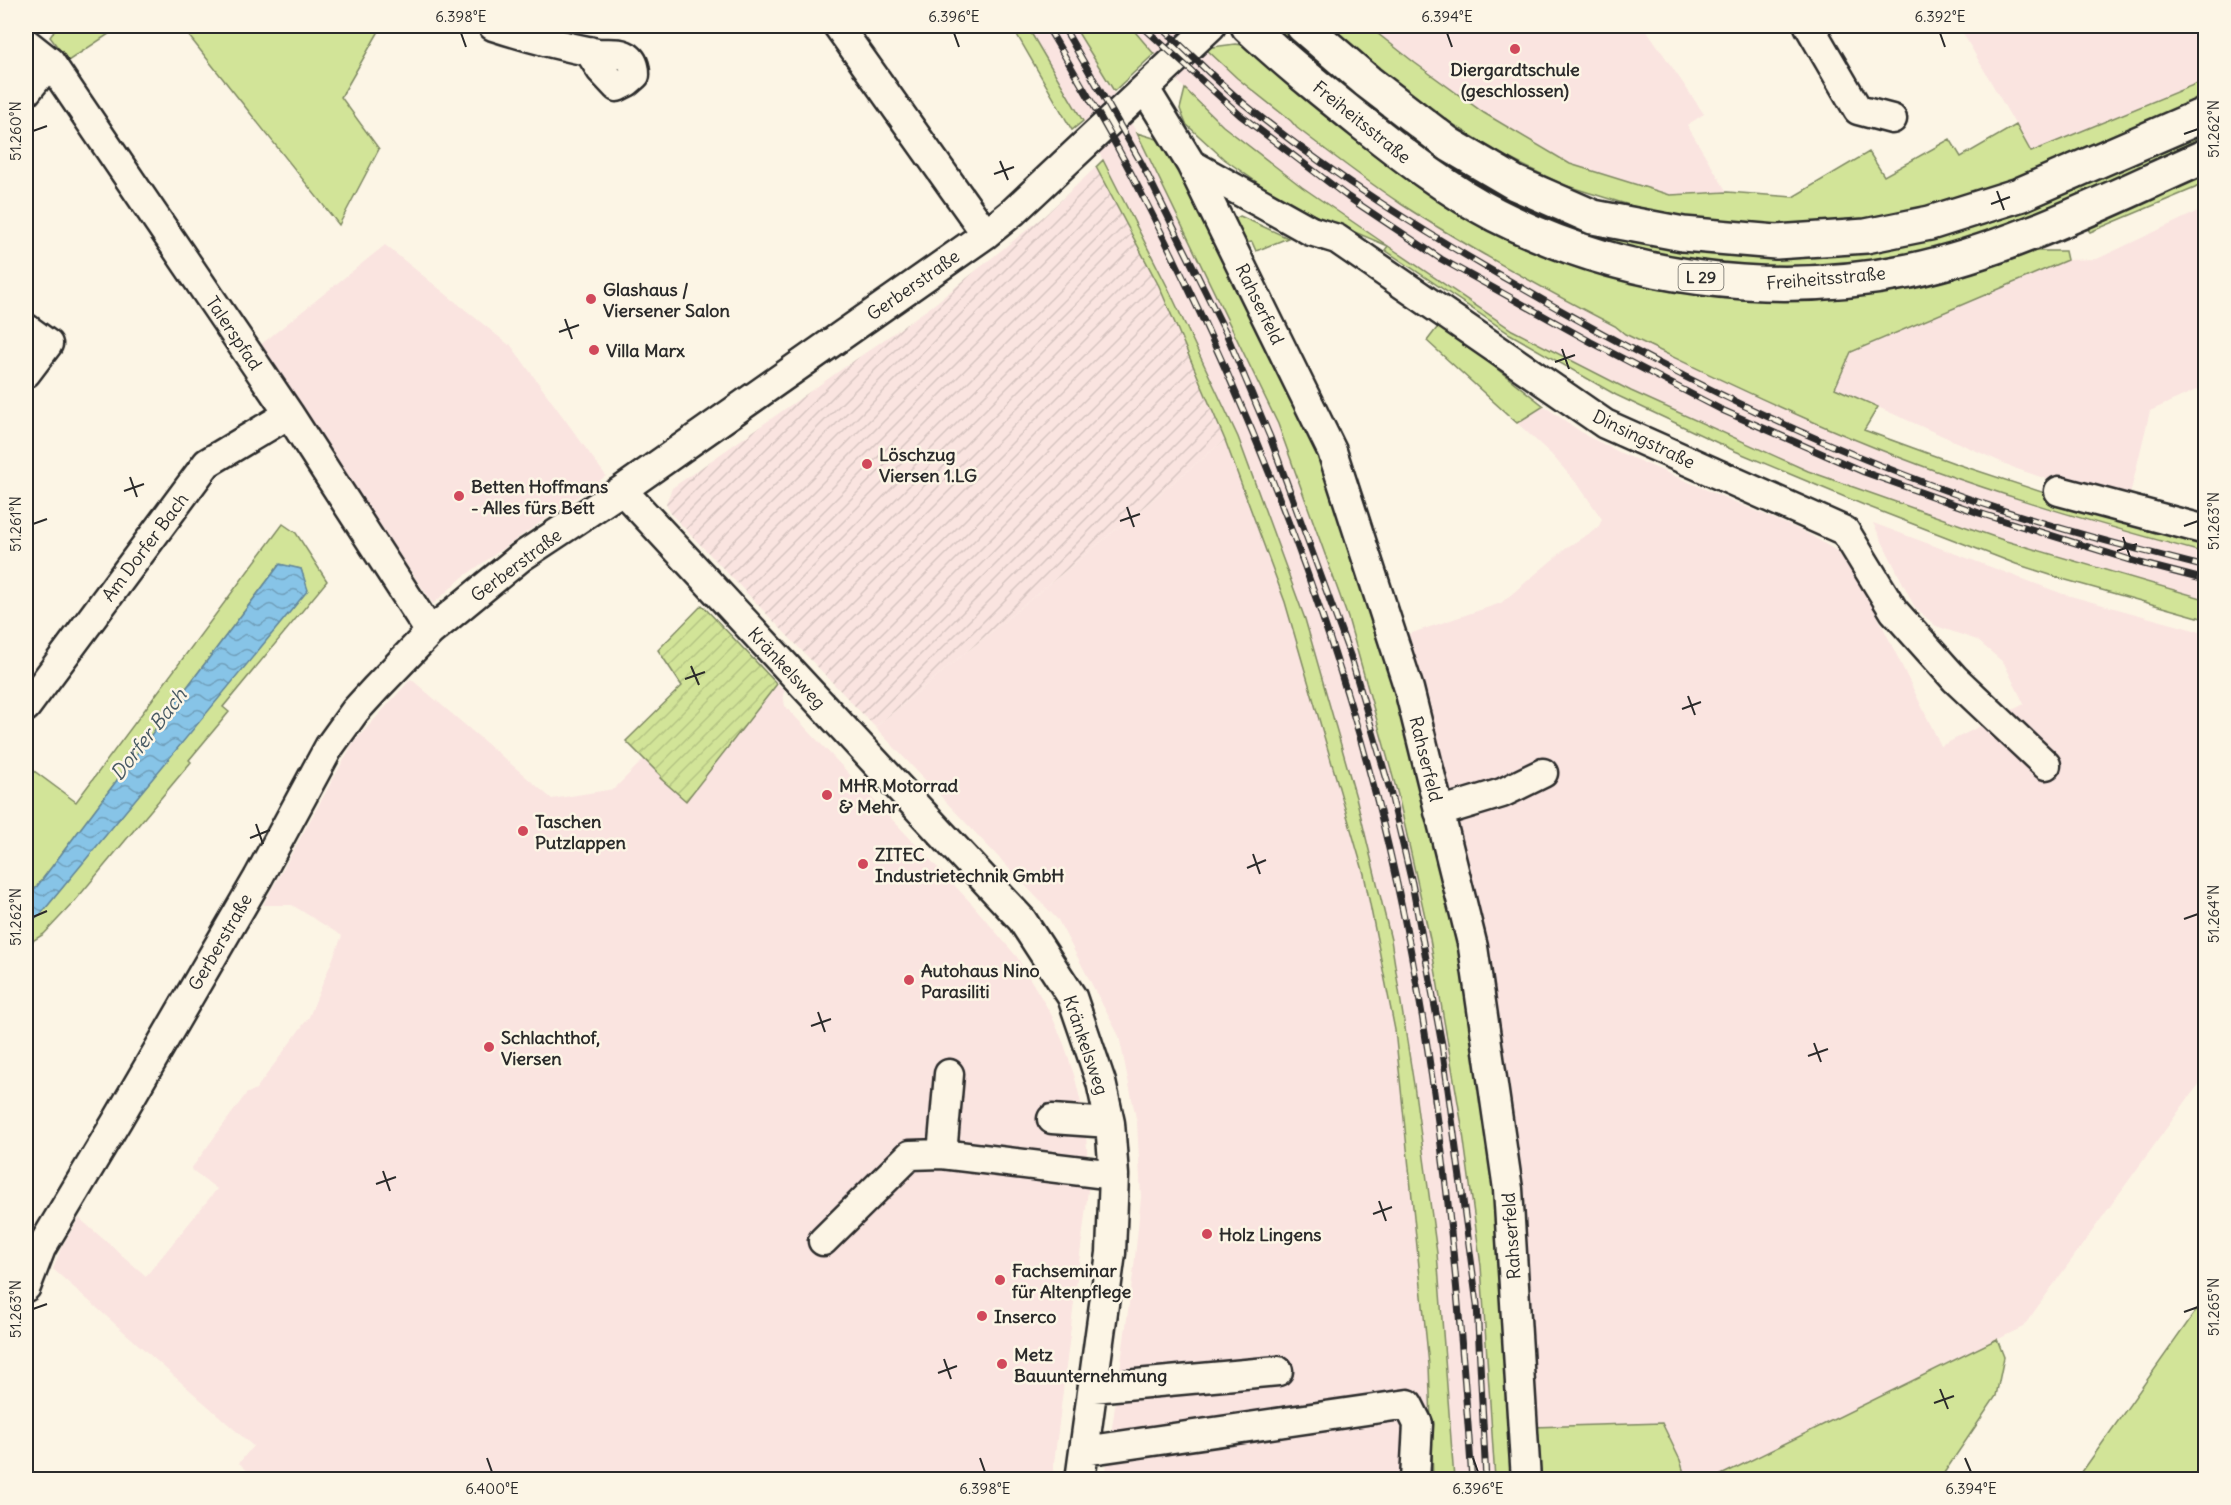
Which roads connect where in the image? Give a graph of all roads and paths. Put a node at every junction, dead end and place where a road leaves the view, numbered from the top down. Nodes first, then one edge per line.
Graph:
1 (493, 26) edge
2 (838, 26) edge
3 (1211, 26) edge
4 (1248, 26) edge
5 (1303, 26) edge
6 (1809, 26) edge
7 (26, 43) edge
8 (589, 51) dead end
9 (50, 62) junction
10 (1145, 89) junction
11 (26, 92) edge
12 (2205, 114) edge
13 (1892, 119) dead end
14 (2205, 156) edge
15 (1191, 164) junction
16 (986, 234) junction
17 (26, 328) edge
18 (26, 373) edge
19 (289, 414) junction
20 (622, 490) junction
21 (2059, 491) dead end
22 (2205, 530) edge
23 (430, 632) junction
24 (26, 707) edge
25 (2046, 765) dead end
26 (1543, 773) dead end
27 (1439, 812) junction
28 (949, 1074) dead end
29 (1052, 1119) dead end
30 (1110, 1123) junction
31 (942, 1154) junction
32 (1114, 1175) junction
33 (823, 1241) dead end
34 (26, 1287) edge
35 (1278, 1371) dead end
36 (1092, 1388) junction
37 (1084, 1451) junction
38 (1080, 1479) edge
39 (1415, 1479) edge
40 (1526, 1479) edge

1 - 8 street
2 - 16 street
3 - 10 street, Gerberstraße
4 - 14 main road, Freiheitsstraße / L 29
5 - 12 main road, Freiheitsstraße / L 29
6 - 13 street
7 - 9 street, Talerspfad
9 - 11 street
9 - 19 street, Talerspfad
10 - 15 street, Rahserfeld
10 - 16 street, Gerberstraße
15 - 25 street, Dinsingstraße
15 - 27 street, Rahserfeld
16 - 20 street, Gerberstraße
17 - 18 street
19 - 23 street, Talerspfad
19 - 24 street, Am Dorfer Bach
20 - 23 street, Gerberstraße
20 - 30 street, Kränkelsweg
21 - 22 street
23 - 34 street, Gerberstraße
26 - 27 street
27 - 40 street, Rahserfeld
28 - 31 street
29 - 30 street
30 - 32 street, Kränkelsweg
31 - 32 street
31 - 33 street
32 - 36 street, Kränkelsweg
35 - 36 street
36 - 37 street, Kränkelsweg
37 - 38 street, Kränkelsweg
37 - 39 street

